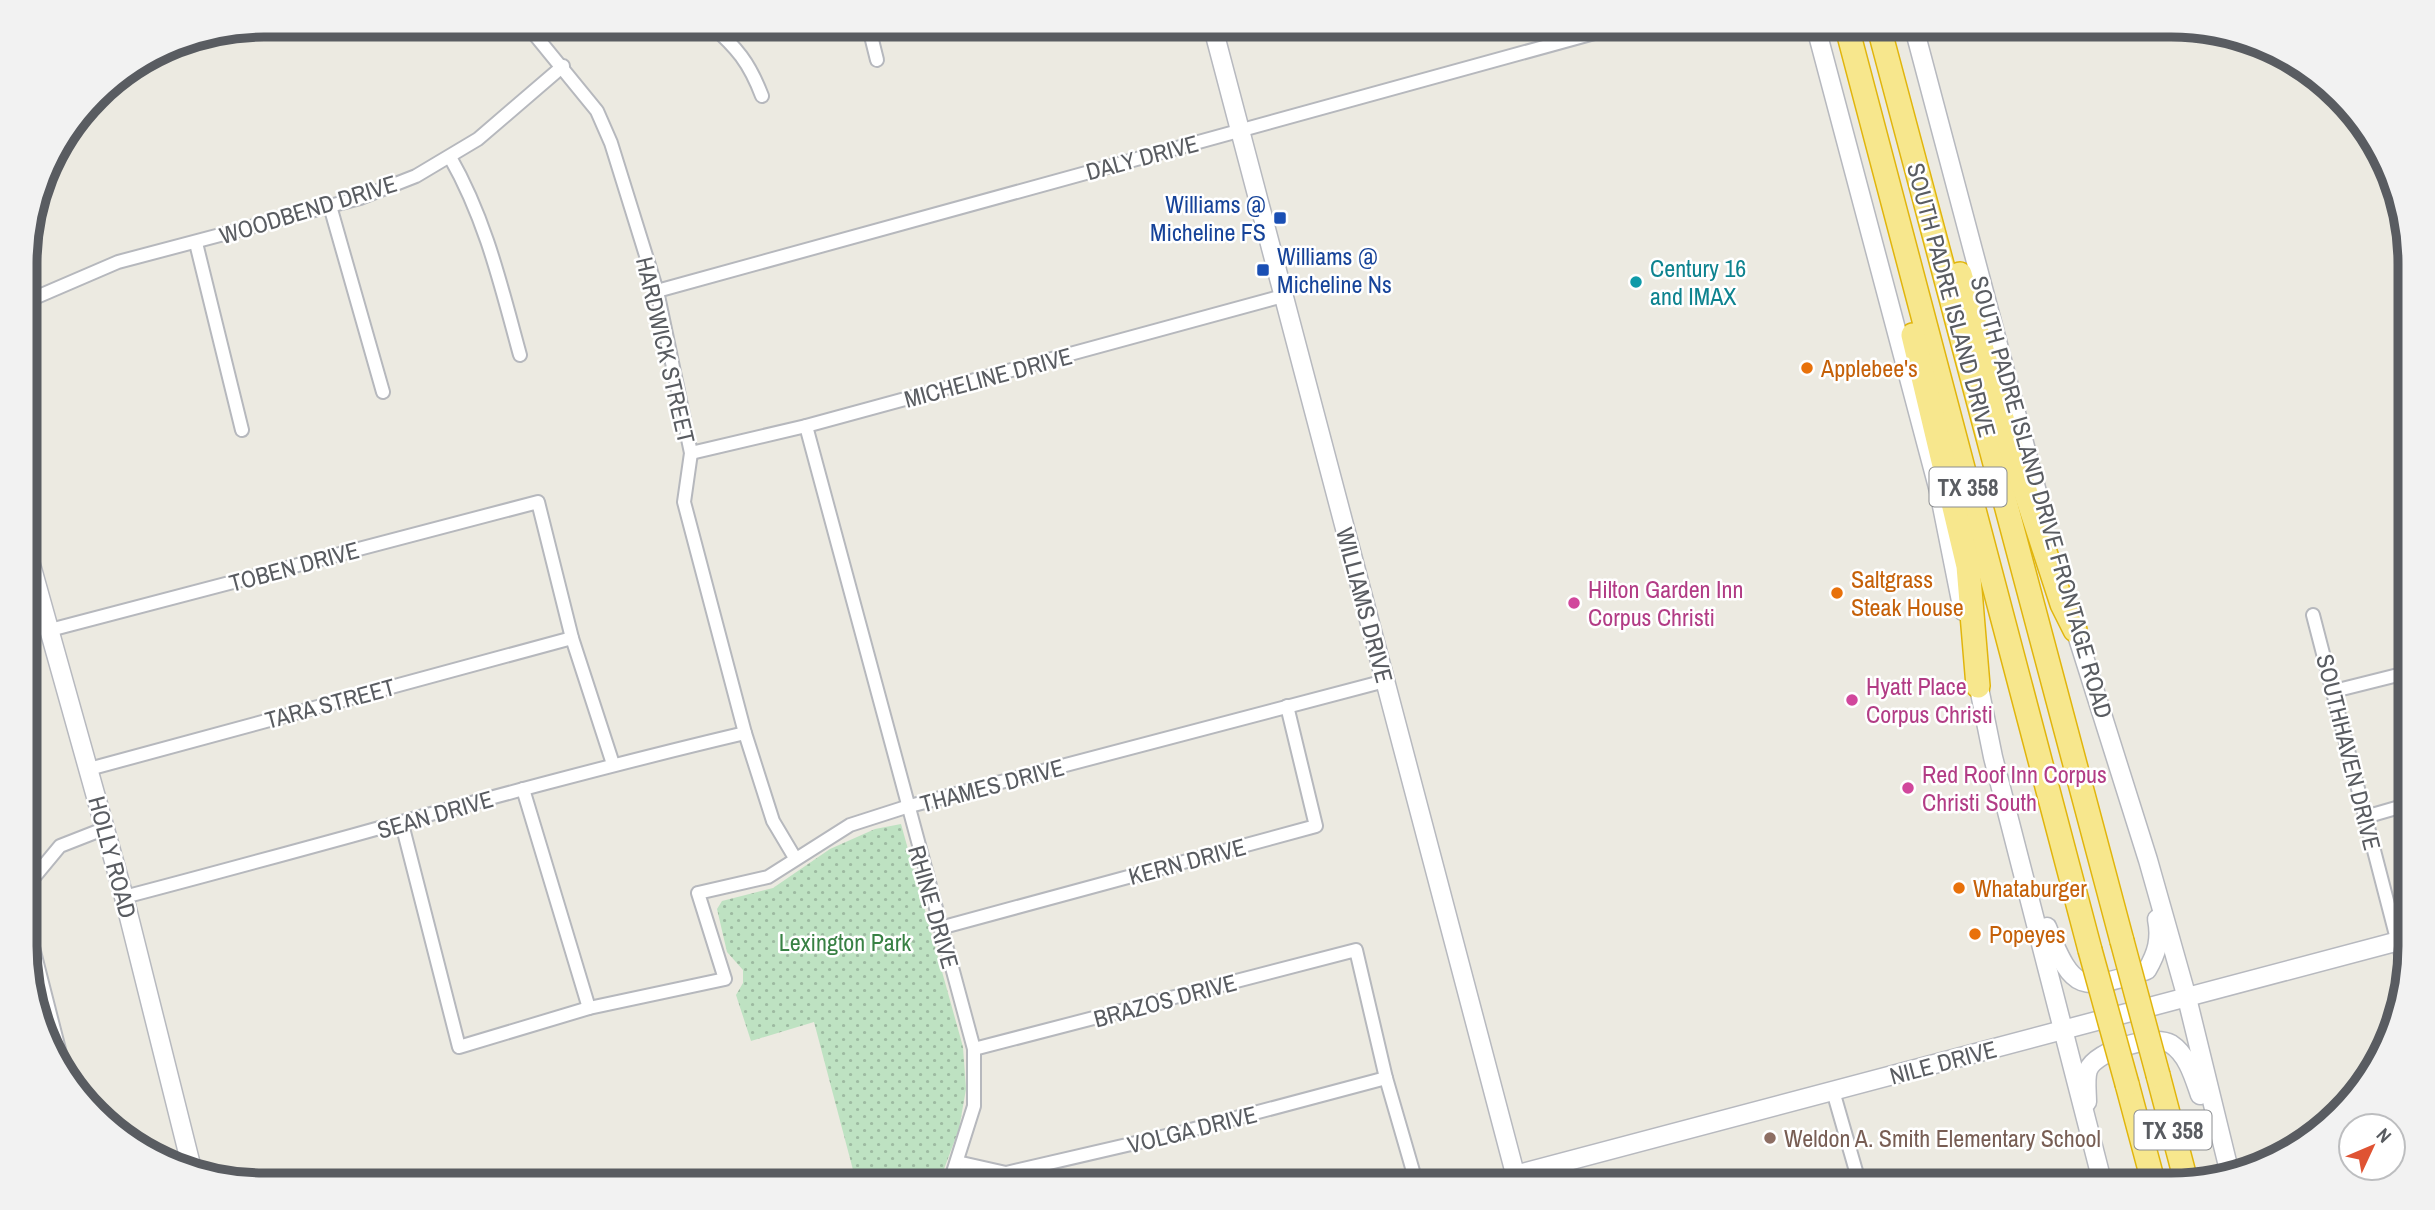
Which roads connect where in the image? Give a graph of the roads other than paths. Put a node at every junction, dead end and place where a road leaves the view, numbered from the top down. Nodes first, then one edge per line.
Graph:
1 (537, 37) edge
2 (725, 37) edge
3 (871, 37) edge
4 (1215, 37) edge
5 (1580, 37) edge
6 (1818, 37) edge
7 (1849, 37) edge
8 (1881, 37) edge
9 (1882, 37) edge
10 (1916, 37) edge
11 (877, 60) dead end
12 (563, 66) junction
13 (762, 96) dead end
14 (1240, 130) junction
15 (1880, 153) junction
16 (450, 157) junction
17 (330, 206) junction
18 (196, 243) junction
19 (657, 291) junction
20 (1283, 296) junction
21 (37, 297) edge
22 (520, 355) dead end
23 (383, 392) dead end
24 (806, 426) junction
25 (242, 430) dead end
26 (691, 453) junction
27 (37, 585) edge
28 (2313, 615) dead end
29 (50, 630) junction
30 (2075, 630) junction
31 (572, 638) junction
32 (2398, 674) edge
33 (1385, 681) junction
34 (1978, 686) junction
35 (2334, 691) junction
36 (1287, 706) junction
37 (745, 733) junction
38 (612, 764) junction
39 (89, 769) junction
40 (523, 789) junction
41 (906, 807) junction
42 (2398, 807) edge
43 (2365, 817) junction
44 (402, 824) junction
45 (106, 828) junction
46 (795, 858) junction
47 (2148, 860) junction
48 (37, 874) edge
49 (2026, 879) junction
50 (124, 897) junction
51 (2398, 921) edge
52 (940, 928) junction
53 (2398, 942) edge
54 (2187, 998) junction
55 (589, 1008) junction
56 (2062, 1030) junction
57 (974, 1049) junction
58 (2158, 1075) junction
59 (1386, 1078) junction
60 (1833, 1091) junction
61 (2088, 1130) junction
62 (190, 1161) edge
63 (957, 1162) junction
64 (2226, 1166) edge
65 (2227, 1166) edge
66 (2191, 1172) edge
67 (953, 1173) edge
68 (1414, 1173) edge
69 (1515, 1173) edge
70 (1542, 1173) edge
71 (1857, 1173) edge
72 (2100, 1173) edge
73 (2151, 1173) edge
74 (2184, 1173) edge

1 - 12 street, HARDWICK STREET
2 - 13 street
3 - 11 street
4 - 14 main road, WILLIAMS DRIVE
5 - 14 street, DALY DRIVE
6 - 34 main road
7 - 15 highway, SOUTH PADRE ISLAND DRIVE / TX 358
8 - 58 highway, SOUTH PADRE ISLAND DRIVE / TX 358, bridge
9 - 30 highway
10 - 30 main road, SOUTH PADRE ISLAND DRIVE FRONTAGE ROAD
12 - 16 street, WOODBEND DRIVE
12 - 19 street, HARDWICK STREET
14 - 19 street, DALY DRIVE
14 - 20 main road, WILLIAMS DRIVE
15 - 34 highway
15 - 73 highway, SOUTH PADRE ISLAND DRIVE / TX 358, bridge
16 - 17 street, WOODBEND DRIVE
16 - 22 street
17 - 18 street, WOODBEND DRIVE
17 - 23 street
18 - 21 street, WOODBEND DRIVE
18 - 25 street
19 - 26 street, HARDWICK STREET
20 - 24 street, MICHELINE DRIVE
20 - 33 main road, WILLIAMS DRIVE
24 - 26 street, MICHELINE DRIVE
24 - 41 street, RHINE DRIVE
26 - 37 street, HARDWICK STREET
27 - 29 main road, HOLLY ROAD
28 - 35 street, SOUTHHAVEN DRIVE
29 - 31 street, TOBEN DRIVE
29 - 39 main road, HOLLY ROAD
30 - 47 main road, SOUTH PADRE ISLAND DRIVE FRONTAGE ROAD
31 - 38 street
31 - 39 street, TARA STREET
32 - 35 street
33 - 36 street, THAMES DRIVE
33 - 69 main road, WILLIAMS DRIVE
34 - 49 main road
35 - 43 street, SOUTHHAVEN DRIVE
36 - 41 street, THAMES DRIVE
36 - 52 street, KERN DRIVE
37 - 38 street, SEAN DRIVE
37 - 46 street, HARDWICK STREET
38 - 40 street, SEAN DRIVE
39 - 45 main road, HOLLY ROAD
40 - 44 street, SEAN DRIVE
40 - 55 street
41 - 46 street, THAMES DRIVE
41 - 52 street, RHINE DRIVE
42 - 43 street
43 - 51 street, SOUTHHAVEN DRIVE
44 - 50 street, SEAN DRIVE
44 - 55 street
45 - 48 street
45 - 50 main road, HOLLY ROAD
46 - 55 street, THAMES DRIVE
47 - 49 main road
47 - 54 main road, SOUTH PADRE ISLAND DRIVE FRONTAGE ROAD
49 - 56 main road
50 - 62 main road, HOLLY ROAD
52 - 57 street, RHINE DRIVE
53 - 54 main road, NILE DRIVE
54 - 56 main road, NILE DRIVE
54 - 65 main road, SOUTH PADRE ISLAND DRIVE FRONTAGE ROAD
56 - 60 main road, NILE DRIVE
56 - 61 main road
57 - 59 street, BRAZOS DRIVE
57 - 63 street, RHINE DRIVE
58 - 66 highway
58 - 74 highway, SOUTH PADRE ISLAND DRIVE / TX 358
59 - 63 street, VOLGA DRIVE
59 - 68 street
60 - 70 main road, NILE DRIVE
60 - 71 street
61 - 64 main road
61 - 72 main road
63 - 67 street, RHINE DRIVE

